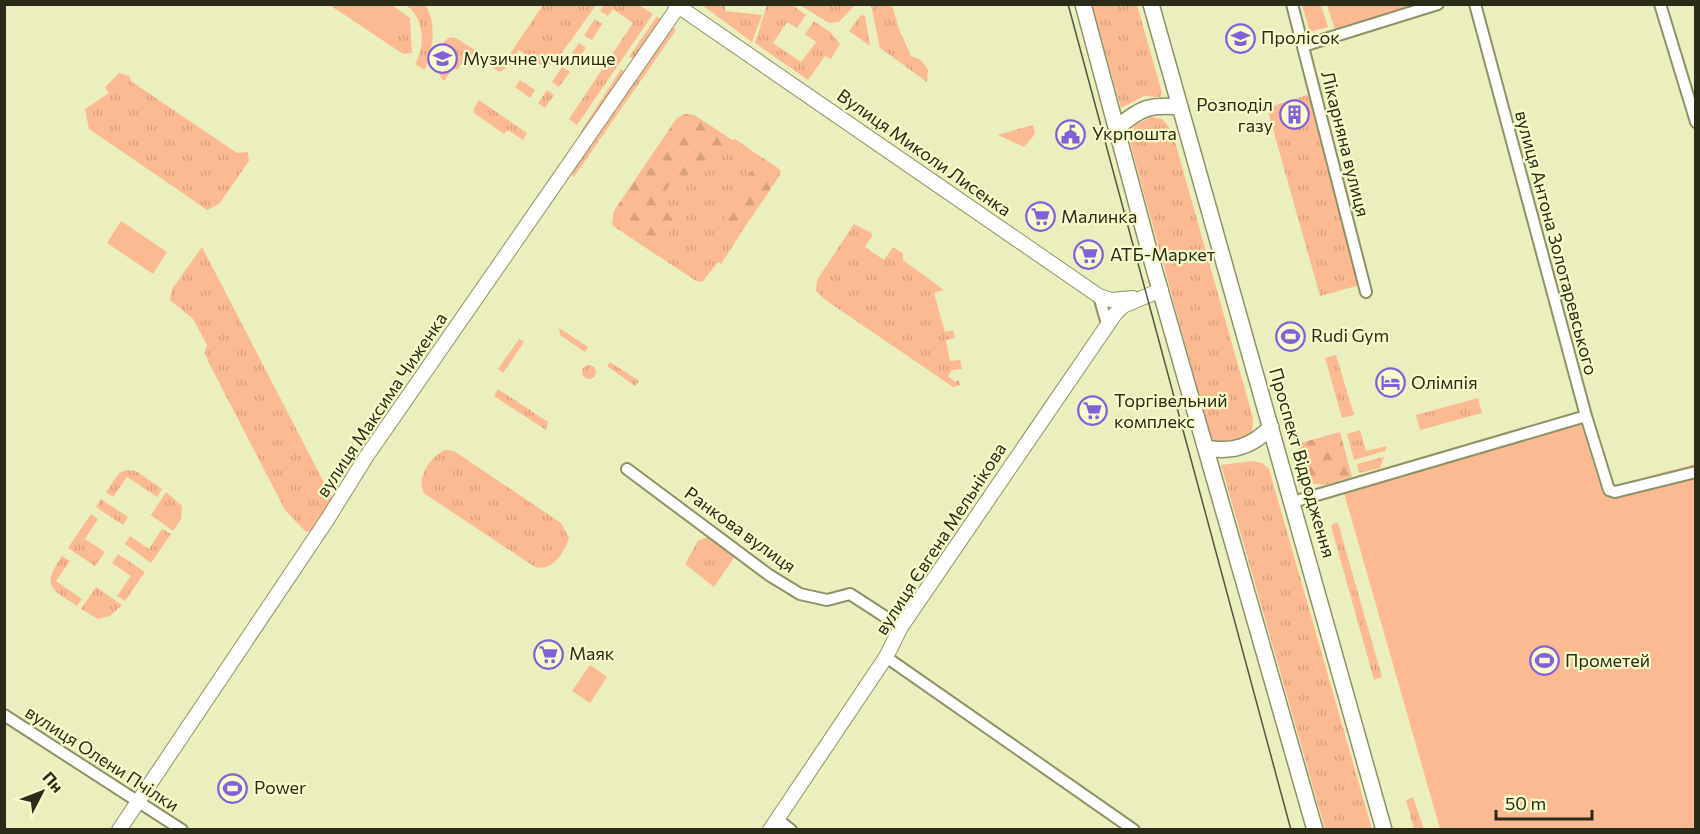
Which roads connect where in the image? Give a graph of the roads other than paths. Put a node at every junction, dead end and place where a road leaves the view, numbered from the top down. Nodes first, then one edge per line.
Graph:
1 (1083, 4) edge
2 (1151, 4) edge
3 (1292, 4) edge
4 (1438, 4) edge
5 (1475, 4) edge
6 (1660, 4) edge
7 (678, 5) edge
8 (1303, 46) junction
9 (1180, 107) junction
10 (1695, 122) edge
11 (1116, 128) junction
12 (1161, 290) junction
13 (1366, 292) dead end
14 (1099, 297) junction
15 (1107, 324) junction
16 (1586, 416) junction
17 (1271, 427) junction
18 (1207, 448) junction
19 (627, 469) dead end
20 (1695, 472) edge
21 (1293, 502) junction
22 (901, 627) junction
23 (886, 657) junction
24 (4, 715) edge
25 (139, 800) junction
26 (773, 824) edge
27 (119, 830) edge
28 (182, 830) edge
29 (791, 830) edge
30 (1134, 830) edge
31 (1315, 830) edge
32 (1384, 830) edge

1 - 11 main road
2 - 9 main road, Проспект Відродження
3 - 8 street, Лікарняна вулиця
4 - 8 street
5 - 16 street, вулиця Антона Золотаревського
6 - 10 street
7 - 14 street, Вулиця Миколи Лисенка
7 - 25 street, вулиця Максима Чиженка
8 - 13 street, Лікарняна вулиця
9 - 11 main road
9 - 17 main road, Проспект Відродження
11 - 12 main road
12 - 14 street
12 - 15 street, вулиця Євгена Мельнікова
12 - 18 main road
14 - 15 street
15 - 22 street, вулиця Євгена Мельнікова
16 - 20 street, вулиця Антона Золотаревського
16 - 21 street
17 - 18 main road
17 - 21 main road, Проспект Відродження
18 - 31 main road
19 - 22 street, Ранкова вулиця
21 - 32 main road, Проспект Відродження
22 - 23 street, вулиця Євгена Мельнікова
23 - 26 street, вулиця Євгена Мельнікова
23 - 30 street
24 - 25 street, вулиця Олени Пчілки
25 - 27 street, вулиця Максима Чиженка
25 - 28 street, вулиця Олени Пчілки
26 - 29 street

